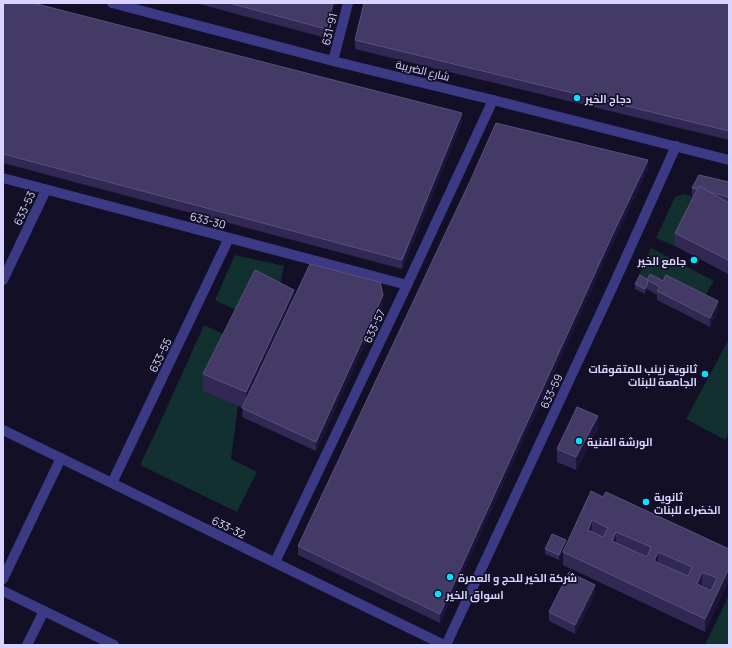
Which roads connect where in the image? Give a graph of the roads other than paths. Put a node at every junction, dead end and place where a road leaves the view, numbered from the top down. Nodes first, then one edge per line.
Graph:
1 (112, 3) edge
2 (348, 3) edge
3 (333, 61) junction
4 (493, 100) junction
5 (676, 146) junction
6 (729, 160) edge
7 (3, 178) edge
8 (46, 190) junction
9 (229, 238) junction
10 (3, 280) edge
11 (407, 285) junction
12 (3, 430) edge
13 (60, 458) junction
14 (112, 483) junction
15 (275, 562) junction
16 (3, 579) edge
17 (3, 591) edge
18 (44, 611) junction
19 (27, 645) edge
20 (114, 645) edge
21 (445, 645) edge

1 - 3 street, شارع الضريبة
2 - 3 street, 631-91
3 - 4 street, شارع الضريبة
4 - 5 street, شارع الضريبة
4 - 11 street, 633-57
5 - 6 street, شارع الضريبة
5 - 21 street, 633-59
7 - 8 street, 633-30
8 - 9 street, 633-30
8 - 10 street, 633-53
9 - 11 street, 633-30
9 - 14 street, 633-55
11 - 15 street, 633-57
12 - 13 street, 633-32
13 - 14 street, 633-32
13 - 16 street
14 - 15 street, 633-32
15 - 21 street, 633-32
17 - 18 street
18 - 19 street
18 - 20 street

